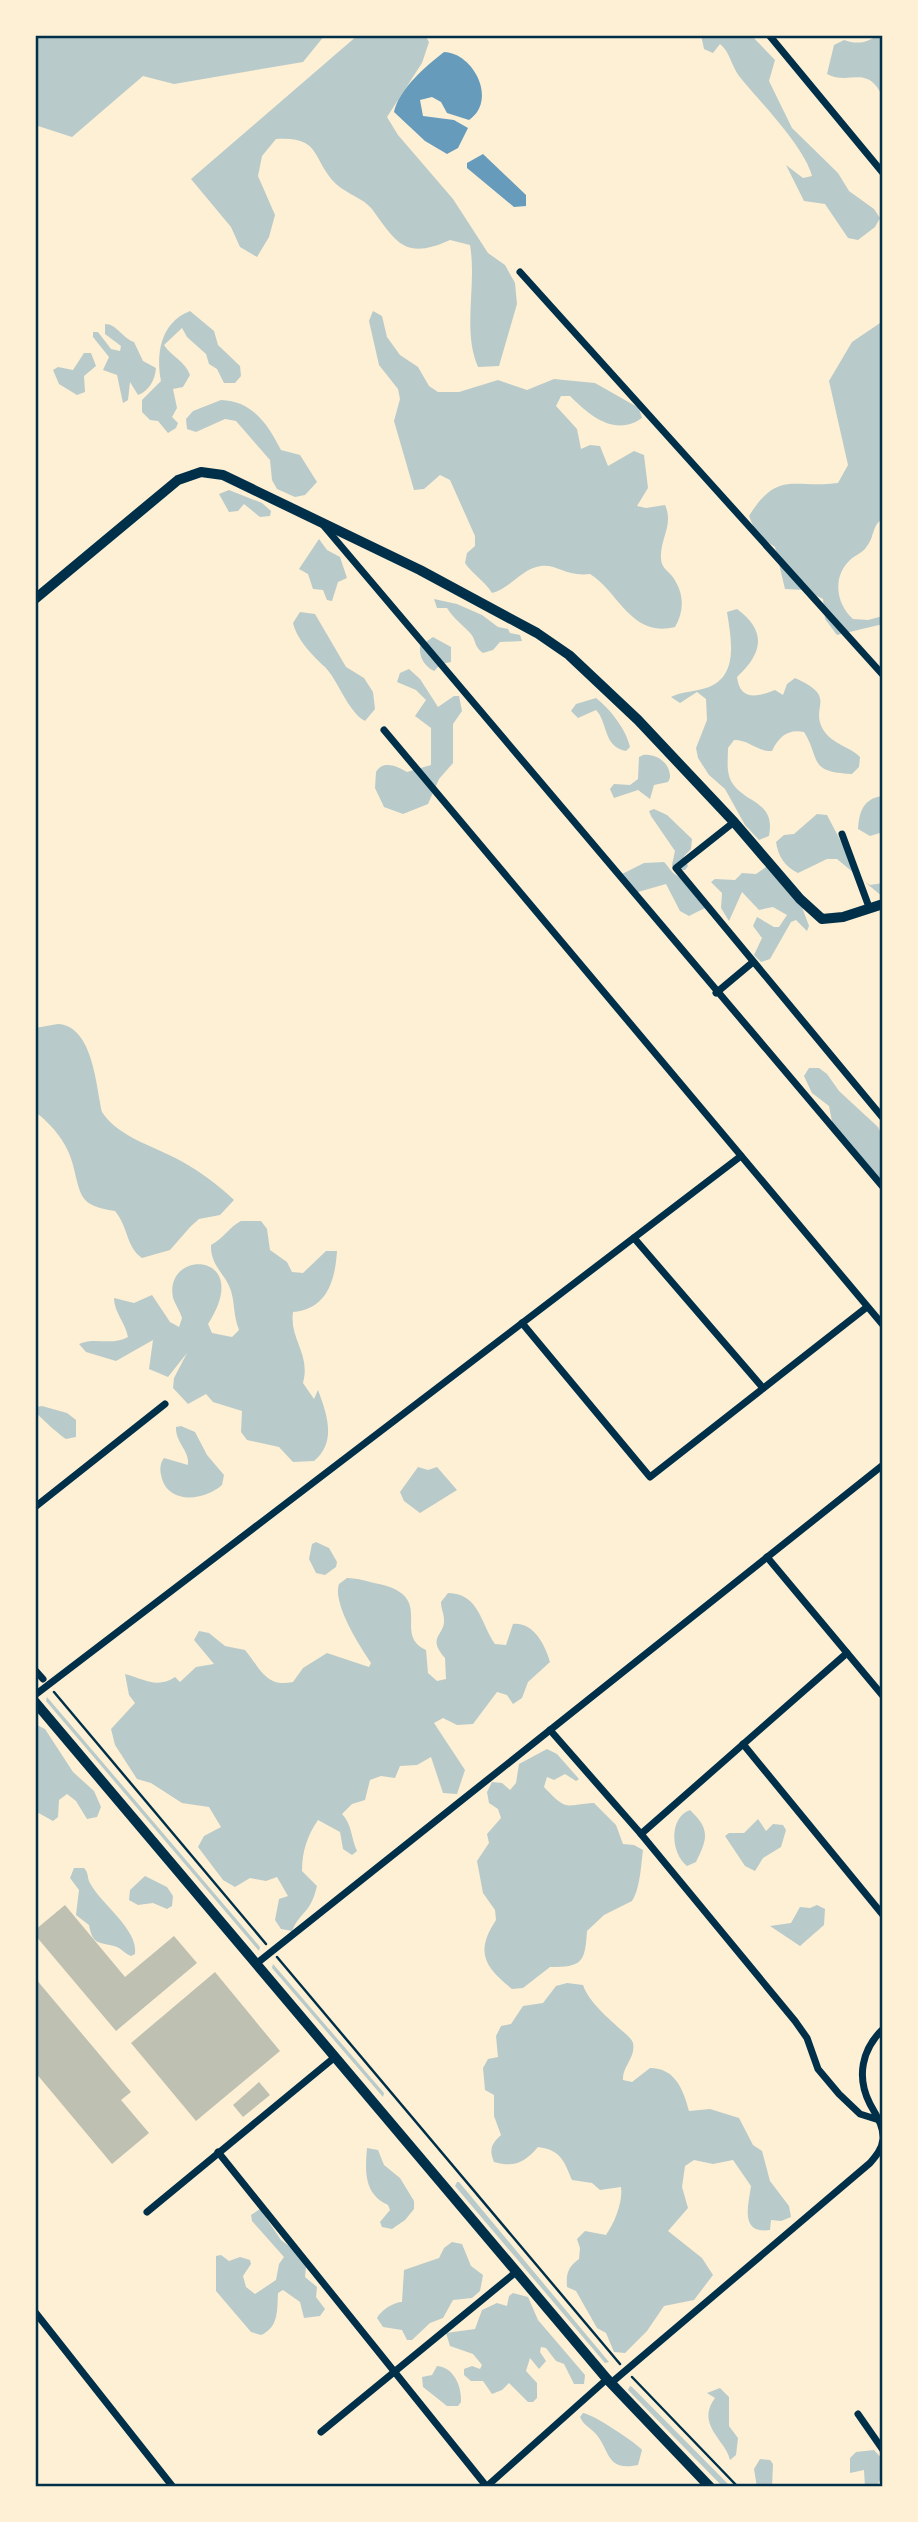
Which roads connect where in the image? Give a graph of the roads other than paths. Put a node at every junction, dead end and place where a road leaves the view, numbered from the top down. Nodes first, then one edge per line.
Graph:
1 (769, 35) edge
2 (883, 173) edge
3 (520, 272) dead end
4 (322, 523) junction
5 (35, 599) edge
6 (883, 675) edge
7 (384, 730) dead end
8 (734, 822) junction
9 (842, 834) dead end
10 (883, 904) edge
11 (869, 907) junction
12 (753, 962) junction
13 (716, 993) junction
14 (883, 1118) edge
15 (741, 1156) junction
16 (883, 1187) edge
17 (634, 1238) junction
18 (867, 1307) junction
19 (522, 1323) junction
20 (883, 1325) edge
21 (763, 1388) junction
22 (165, 1404) dead end
23 (883, 1465) edge
24 (35, 1507) edge
25 (767, 1557) junction
26 (847, 1653) junction
27 (35, 1670) edge
28 (45, 1682) junction
29 (35, 1695) edge
30 (883, 1696) edge
31 (37, 1707) edge
32 (550, 1730) junction
33 (743, 1744) junction
34 (641, 1834) junction
35 (883, 1915) edge
36 (256, 1964) junction
37 (883, 2029) edge
38 (335, 2057) junction
39 (879, 2120) junction
40 (218, 2152) junction
41 (147, 2212) dead end
42 (516, 2272) junction
43 (35, 2312) edge
44 (395, 2372) junction
45 (609, 2381) junction
46 (858, 2414) dead end
47 (321, 2432) dead end
48 (883, 2450) edge
49 (173, 2487) edge
50 (487, 2487) edge
51 (710, 2487) edge

1 - 2 street
3 - 6 street
4 - 5 main road
4 - 8 main road
4 - 13 street
7 - 15 street
8 - 11 main road
8 - 12 street
9 - 11 street
10 - 11 main road
12 - 13 street
12 - 14 street
13 - 16 street
15 - 17 street
15 - 18 street
17 - 19 street
17 - 21 street
18 - 20 street
18 - 21 street
19 - 21 street
19 - 28 street
22 - 24 street
23 - 25 street
25 - 26 street
25 - 32 street
26 - 30 street
26 - 33 street
27 - 28 street
28 - 29 street
31 - 36 main road
32 - 34 street
32 - 36 street
33 - 34 street
33 - 35 street
34 - 39 street
36 - 38 main road
37 - 39 street
38 - 40 street
38 - 42 main road
39 - 45 street
40 - 41 street
40 - 44 street
42 - 44 street
42 - 45 main road
43 - 49 street
44 - 47 street
44 - 50 street
45 - 50 street
45 - 51 main road
46 - 48 street

